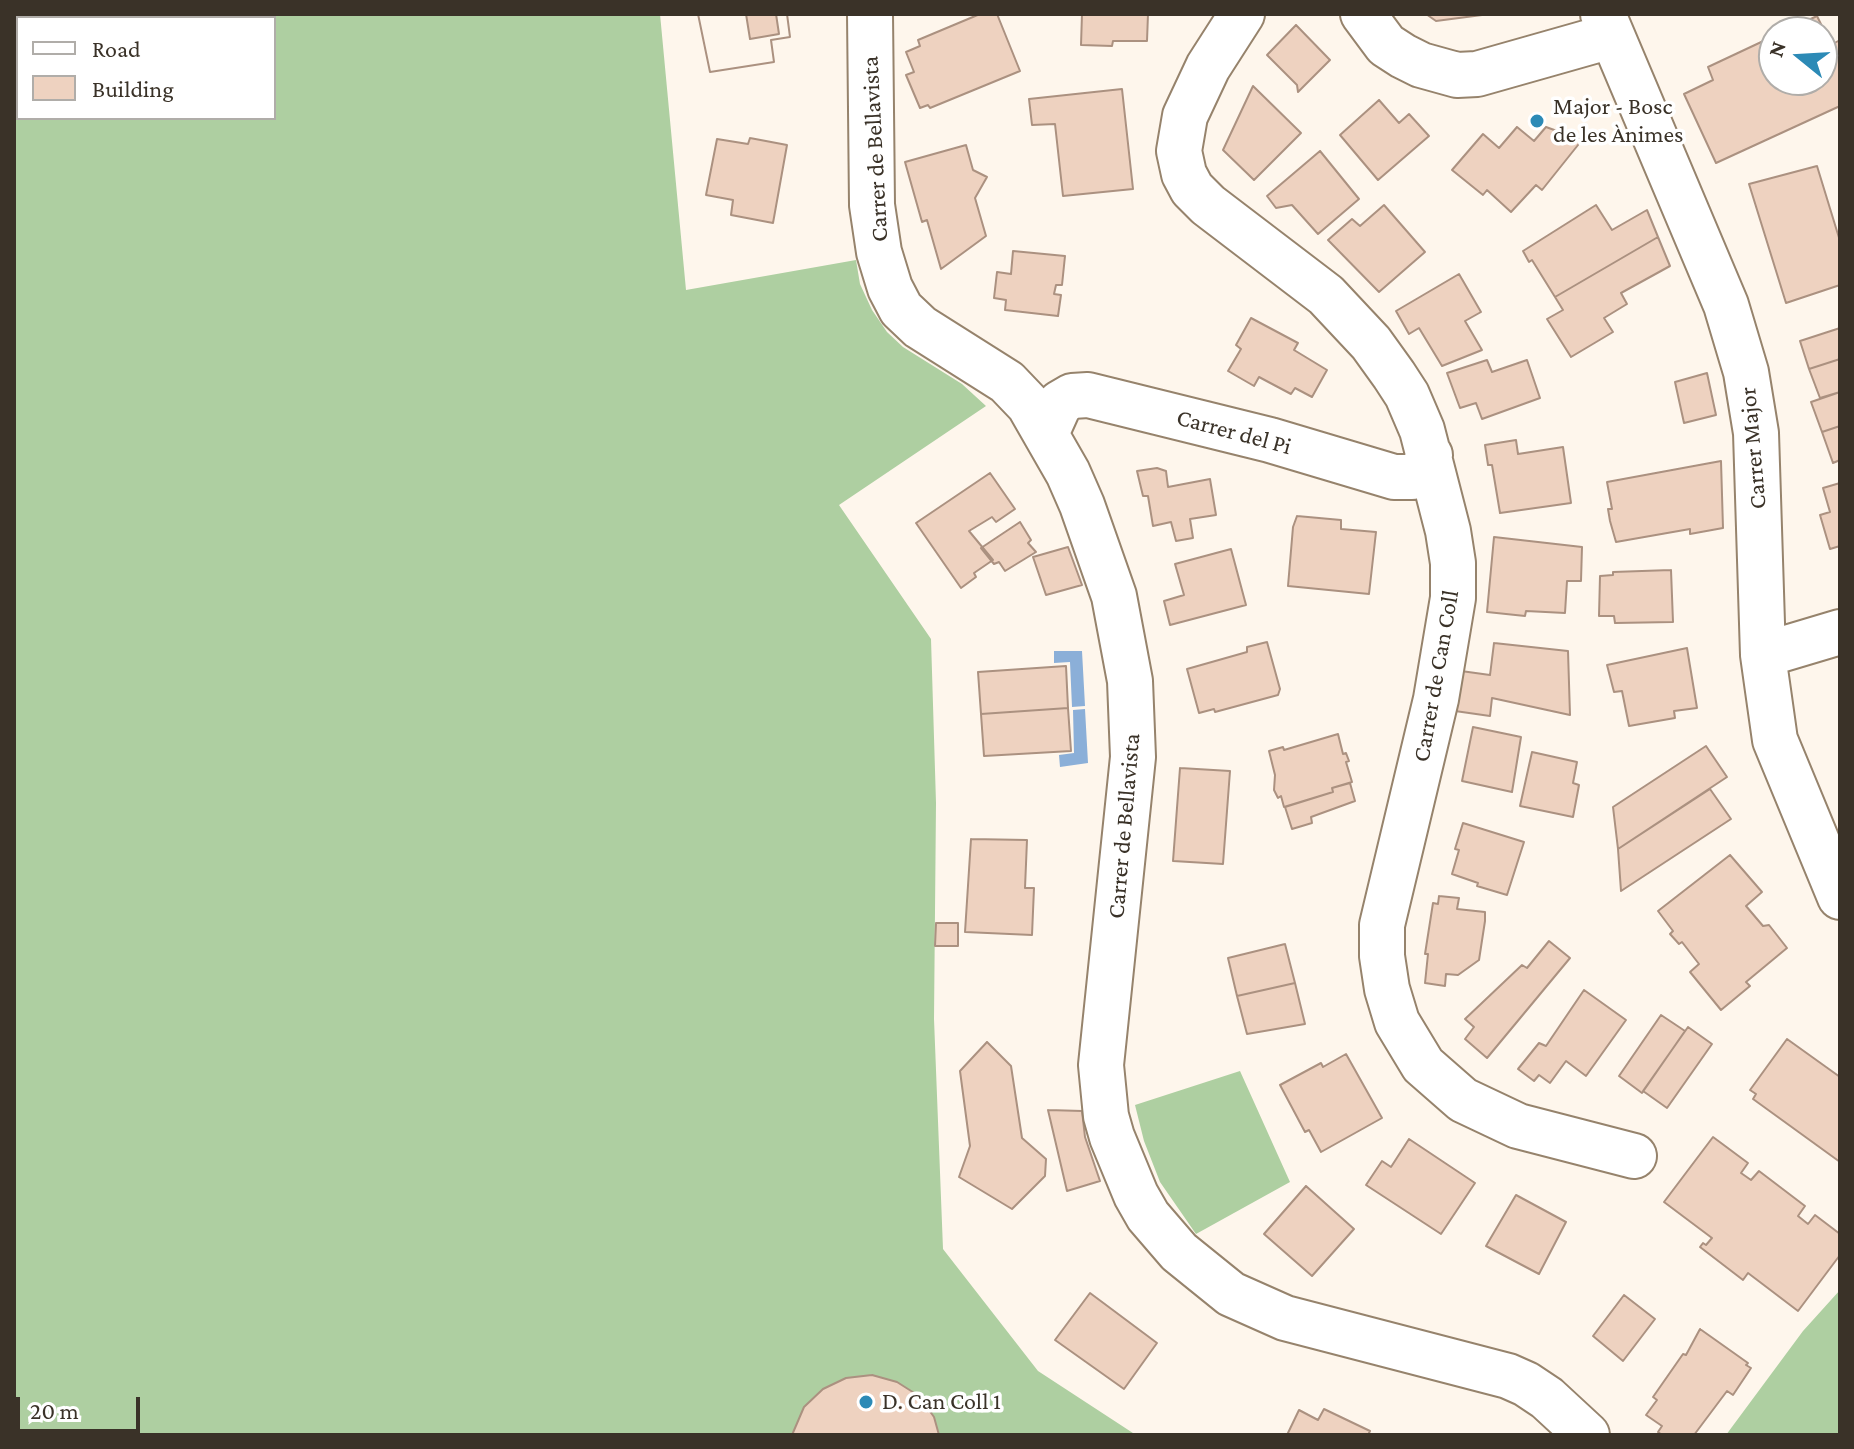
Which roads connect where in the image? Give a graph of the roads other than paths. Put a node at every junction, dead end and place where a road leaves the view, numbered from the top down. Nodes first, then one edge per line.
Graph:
1 (870, 14) edge
2 (1242, 14) edge
3 (1363, 14) edge
4 (1607, 25) edge
5 (1046, 434) junction
6 (1430, 455) junction
7 (1840, 632) edge
8 (1763, 655) junction
9 (1840, 897) edge
10 (1634, 1156) dead end
11 (1587, 1435) edge

1 - 5 street, Carrer de Bellavista
2 - 6 street, Carrer de Can Coll
3 - 4 street
4 - 8 street, Carrer Major
5 - 6 street, Carrer del Pi
5 - 11 street, Carrer de Bellavista
6 - 10 street, Carrer de Can Coll
7 - 8 street
8 - 9 street, Carrer Major

